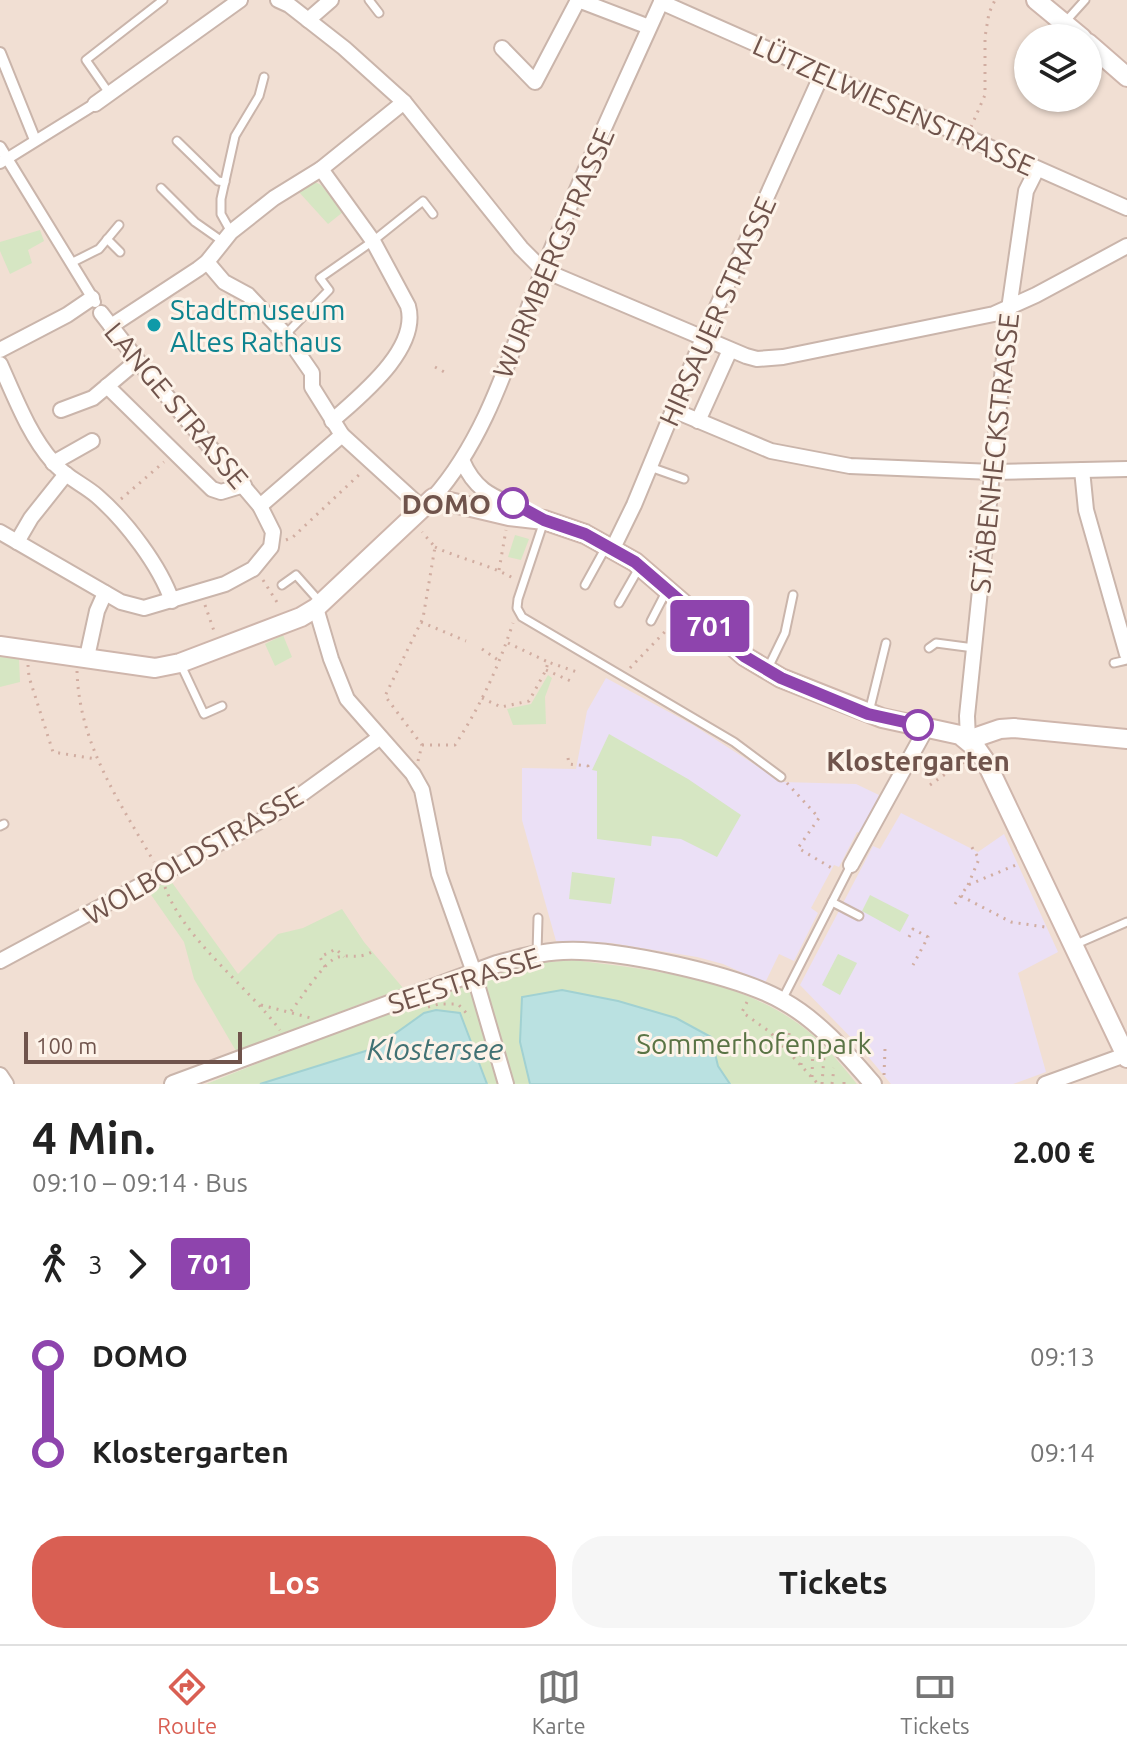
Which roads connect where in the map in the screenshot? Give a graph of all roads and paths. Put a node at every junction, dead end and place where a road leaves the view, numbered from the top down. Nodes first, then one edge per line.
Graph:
1 (163, 0) edge
2 (278, 0) edge
3 (331, 0) edge
4 (369, 0) edge
5 (995, 0) edge
6 (1036, 0) edge
7 (1085, 0) edge
8 (661, 1) edge
9 (234, 2) edge
10 (379, 13) dead end
11 (308, 20) junction
12 (1064, 23) joint
13 (649, 27) junction
14 (502, 48) dead end
15 (0, 53) edge
16 (1102, 54) edge
17 (822, 74) junction
18 (1126, 74) edge
19 (264, 77) dead end
20 (109, 93) junction
21 (404, 102) junction
22 (95, 104) joint
23 (967, 137) junction
24 (35, 140) junction
25 (177, 141) dead end
26 (0, 147) edge
27 (4, 160) edge
28 (321, 169) junction
29 (1037, 169) junction
30 (225, 182) junction
31 (161, 188) dead end
32 (1127, 208) edge
33 (433, 214) dead end
34 (119, 225) dead end
35 (226, 236) junction
36 (107, 239) junction
37 (373, 241) junction
38 (1127, 246) edge
39 (120, 252) dead end
40 (207, 262) junction
41 (71, 263) junction
42 (543, 270) junction
43 (92, 298) junction
44 (1009, 309) junction
45 (101, 313) joint
46 (111, 326) junction
47 (285, 334) junction
48 (703, 338) junction
49 (0, 350) edge
50 (730, 350) junction
51 (137, 361) junction
52 (0, 364) edge
53 (435, 367) dead end
54 (448, 374) dead end
55 (107, 386) junction
56 (61, 410) dead end
57 (673, 410) junction
58 (332, 421) junction
59 (698, 421) junction
60 (342, 435) junction
61 (92, 441) dead end
62 (174, 453) junction
63 (462, 460) junction
64 (53, 463) junction
65 (650, 467) junction
66 (1127, 469) edge
67 (1082, 470) junction
68 (993, 472) junction
69 (361, 473) dead end
70 (66, 474) junction
71 (684, 479) dead end
72 (244, 485) junction
73 (260, 506) junction
74 (109, 509) junction
75 (425, 511) junction
76 (509, 516) junction
77 (544, 520) junction
78 (0, 532) edge
79 (17, 542) junction
80 (271, 547) junction
81 (435, 547) junction
82 (610, 547) junction
83 (640, 566) junction
84 (499, 570) junction
85 (523, 583) junction
86 (282, 585) dead end
87 (585, 585) dead end
88 (269, 586) dead end
89 (668, 589) junction
90 (105, 593) junction
91 (793, 595) dead end
92 (172, 601) junction
93 (619, 603) dead end
94 (319, 606) junction
95 (688, 606) junction
96 (206, 608) dead end
97 (517, 608) junction
98 (522, 617) junction
99 (288, 621) junction
100 (651, 621) dead end
101 (421, 622) junction
102 (217, 639) dead end
103 (466, 641) dead end
104 (506, 643) junction
105 (886, 643) dead end
106 (0, 646) edge
107 (929, 648) dead end
108 (974, 648) junction
109 (27, 649) junction
110 (482, 649) dead end
111 (82, 656) junction
112 (1123, 659) edge
113 (501, 662) junction
114 (548, 662) junction
115 (180, 663) junction
116 (546, 670) junction
117 (767, 670) junction
118 (577, 672) dead end
119 (623, 677) junction
120 (573, 682) dead end
121 (482, 698) junction
122 (222, 706) dead end
123 (868, 714) junction
124 (927, 727) junction
125 (379, 738) junction
126 (1127, 739) edge
127 (968, 740) junction
128 (568, 758) dead end
129 (96, 759) junction
130 (986, 762) junction
131 (587, 770) dead end
132 (781, 777) joint
133 (930, 785) dead end
134 (970, 844) dead end
135 (1016, 865) dead end
136 (848, 871) junction
137 (161, 874) junction
138 (968, 885) junction
139 (961, 896) junction
140 (832, 902) junction
141 (955, 904) dead end
142 (859, 916) dead end
143 (538, 918) dead end
144 (1127, 922) edge
145 (1045, 927) dead end
146 (909, 937) dead end
147 (1072, 946) junction
148 (375, 950) dead end
149 (537, 953) junction
150 (344, 957) junction
151 (0, 961) edge
152 (913, 965) dead end
153 (325, 967) junction
154 (474, 972) junction
155 (464, 999) dead end
156 (782, 1000) junction
157 (458, 1004) junction
158 (261, 1005) junction
159 (428, 1007) dead end
160 (291, 1011) junction
161 (742, 1012) dead end
162 (473, 1021) dead end
163 (333, 1024) junction
164 (789, 1028) dead end
165 (802, 1037) dead end
166 (288, 1041) junction
167 (813, 1046) dead end
168 (885, 1049) dead end
169 (789, 1051) junction
170 (824, 1056) dead end
171 (1126, 1056) edge
172 (801, 1065) junction
173 (834, 1068) dead end
174 (0, 1075) edge
175 (812, 1077) junction
176 (6, 1084) edge
177 (173, 1084) edge
178 (506, 1084) edge
179 (820, 1084) edge
180 (832, 1084) edge
181 (875, 1084) edge
182 (1045, 1084) edge

1 - 20 lane
2 - 11 street
3 - 11 street
4 - 10 lane
5 - 23 path
6 - 12 main road
7 - 12 lane
8 - 13 street, WURMBERGSTRASSE
8 - 17 street, LÜTZELWIESENSTRASSE
9 - 20 street
11 - 21 street
13 - 14 street
13 - 42 street, WURMBERGSTRASSE
15 - 24 street
16 - 18 main road
17 - 23 street, LÜTZELWIESENSTRASSE
17 - 48 street, HIRSAUER STRASSE
19 - 30 lane
20 - 22 street
21 - 28 street
21 - 42 street
22 - 24 street
23 - 29 street, LÜTZELWIESENSTRASSE
24 - 27 street
25 - 30 lane
26 - 27 street, LANGE STRASSE
27 - 41 street, LANGE STRASSE
28 - 35 street
28 - 37 street
29 - 32 street, LÜTZELWIESENSTRASSE
29 - 44 street, STÄBENHECKSTRASSE
30 - 35 lane
31 - 35 lane
33 - 37 lane
34 - 36 lane
35 - 40 street
36 - 39 lane
36 - 41 lane
37 - 47 lane
37 - 58 street
38 - 44 street
40 - 46 street
40 - 47 street
41 - 43 street, LANGE STRASSE
42 - 48 street
42 - 63 street, WURMBERGSTRASSE
43 - 45 street, LANGE STRASSE
43 - 49 street
44 - 50 street
44 - 68 street, STÄBENHECKSTRASSE
45 - 46 street, LANGE STRASSE
46 - 51 street, LANGE STRASSE
47 - 58 street
48 - 50 street
48 - 57 street, HIRSAUER STRASSE
50 - 59 street, HIRSAUER STRASSE
51 - 55 street
51 - 72 street, LANGE STRASSE
52 - 64 street
53 - 54 path
55 - 56 street
55 - 62 street
57 - 59 street
57 - 65 street, HIRSAUER STRASSE
58 - 60 street
59 - 68 street
60 - 73 street, LANGE STRASSE
60 - 75 street
61 - 64 street
62 - 72 street
62 - 74 path
63 - 75 street, WURMBERGSTRASSE
63 - 77 street
64 - 70 street
65 - 71 lane
65 - 82 street, HIRSAUER STRASSE
66 - 67 street
67 - 68 street
67 - 112 street
68 - 108 street, STÄBENHECKSTRASSE
69 - 80 path
70 - 74 street
70 - 79 street
72 - 73 street, LANGE STRASSE
73 - 80 street
74 - 92 street
75 - 76 main road
75 - 81 path
75 - 94 main road
76 - 77 main road
76 - 84 path
77 - 82 main road
77 - 85 lane
78 - 79 street
79 - 90 street
80 - 92 street
81 - 84 path
81 - 101 path
82 - 83 main road
82 - 87 lane
83 - 89 main road
83 - 93 lane
84 - 85 path
85 - 97 lane
86 - 94 lane
88 - 99 path
89 - 95 main road
89 - 100 lane
90 - 92 street
90 - 111 street
91 - 117 lane
94 - 99 main road
94 - 125 street
95 - 117 main road
95 - 119 path
96 - 102 path
97 - 98 lane
97 - 104 path
98 - 104 path
98 - 119 lane
99 - 115 main road
101 - 103 path
101 - 121 path
104 - 113 path
104 - 114 path
105 - 123 lane
106 - 109 main road
107 - 108 lane
108 - 127 street, STÄBENHECKSTRASSE
109 - 111 main road
109 - 129 path
110 - 113 path
111 - 115 main road
111 - 129 path
113 - 121 path
114 - 116 path
114 - 118 path
115 - 122 lane
116 - 120 path
116 - 121 path
117 - 123 main road
119 - 132 lane
123 - 124 main road
124 - 127 main road
124 - 136 street
125 - 137 street, WOLBOLDSTRASSE
125 - 154 street
126 - 127 main road
127 - 130 main road
128 - 131 path
129 - 137 path
130 - 133 path
130 - 147 main road
132 - 136 path
134 - 138 path
135 - 138 path
136 - 140 lane
137 - 151 street, WOLBOLDSTRASSE
137 - 158 path
138 - 139 path
139 - 141 path
139 - 145 path
140 - 142 lane
140 - 156 lane
143 - 149 lane
144 - 147 lane
146 - 152 path
147 - 171 main road
148 - 150 path
149 - 154 street, SEESTRASSE
149 - 156 street, SEESTRASSE
150 - 153 path
150 - 153 path
153 - 160 path
154 - 163 street, SEESTRASSE
154 - 178 street
155 - 157 path
156 - 181 street, SEESTRASSE
157 - 159 path
157 - 162 path
158 - 160 path
158 - 166 path
160 - 163 path
161 - 169 path
163 - 166 street, SEESTRASSE
164 - 169 path
165 - 172 path
166 - 177 street, SEESTRASSE
167 - 175 path
168 - 181 path
169 - 172 path
170 - 179 path
171 - 182 street
172 - 175 path
173 - 180 path
174 - 176 street
175 - 179 path

